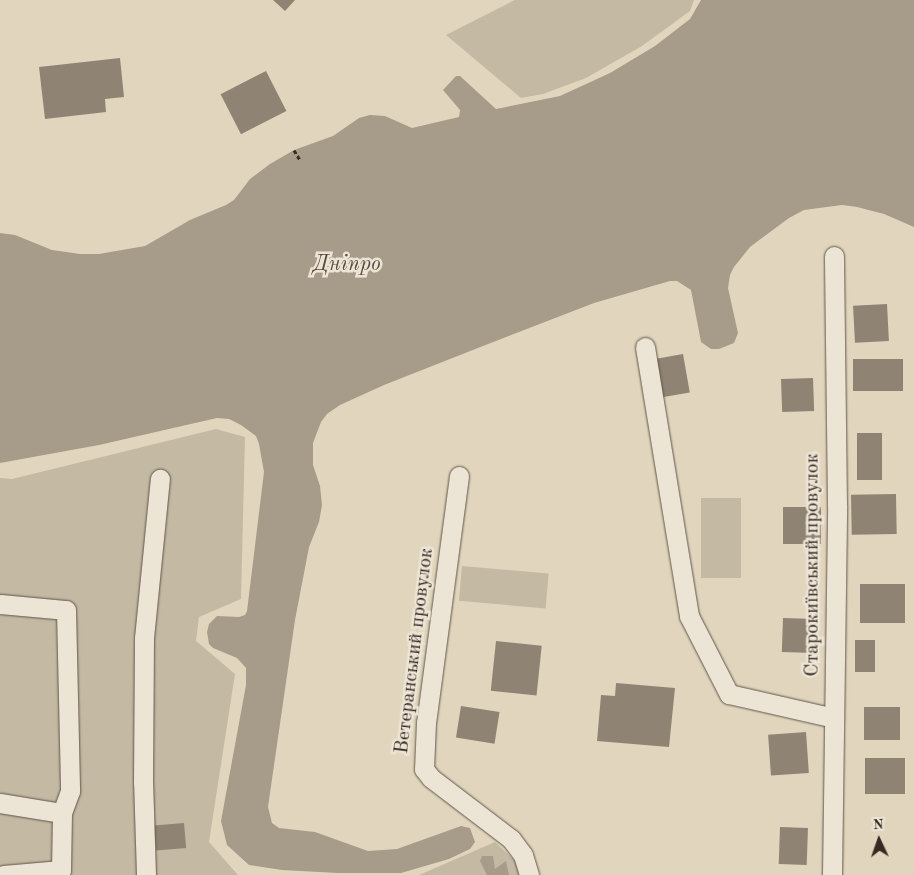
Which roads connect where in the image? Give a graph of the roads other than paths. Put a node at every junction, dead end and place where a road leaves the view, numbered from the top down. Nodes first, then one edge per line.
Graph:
1 (834, 256) dead end
2 (645, 347) dead end
3 (459, 476) dead end
4 (160, 479) dead end
5 (0, 604) edge
6 (834, 718) junction
7 (0, 802) edge
8 (62, 813) junction
9 (4, 875) edge
10 (146, 875) edge
11 (529, 875) edge
12 (832, 875) edge

1 - 6 street, Старокиївський провулок
2 - 6 street
3 - 11 street, Ветеранський провулок
4 - 10 street
5 - 8 street
6 - 12 street, Старокиївський провулок
7 - 8 street
8 - 9 street

